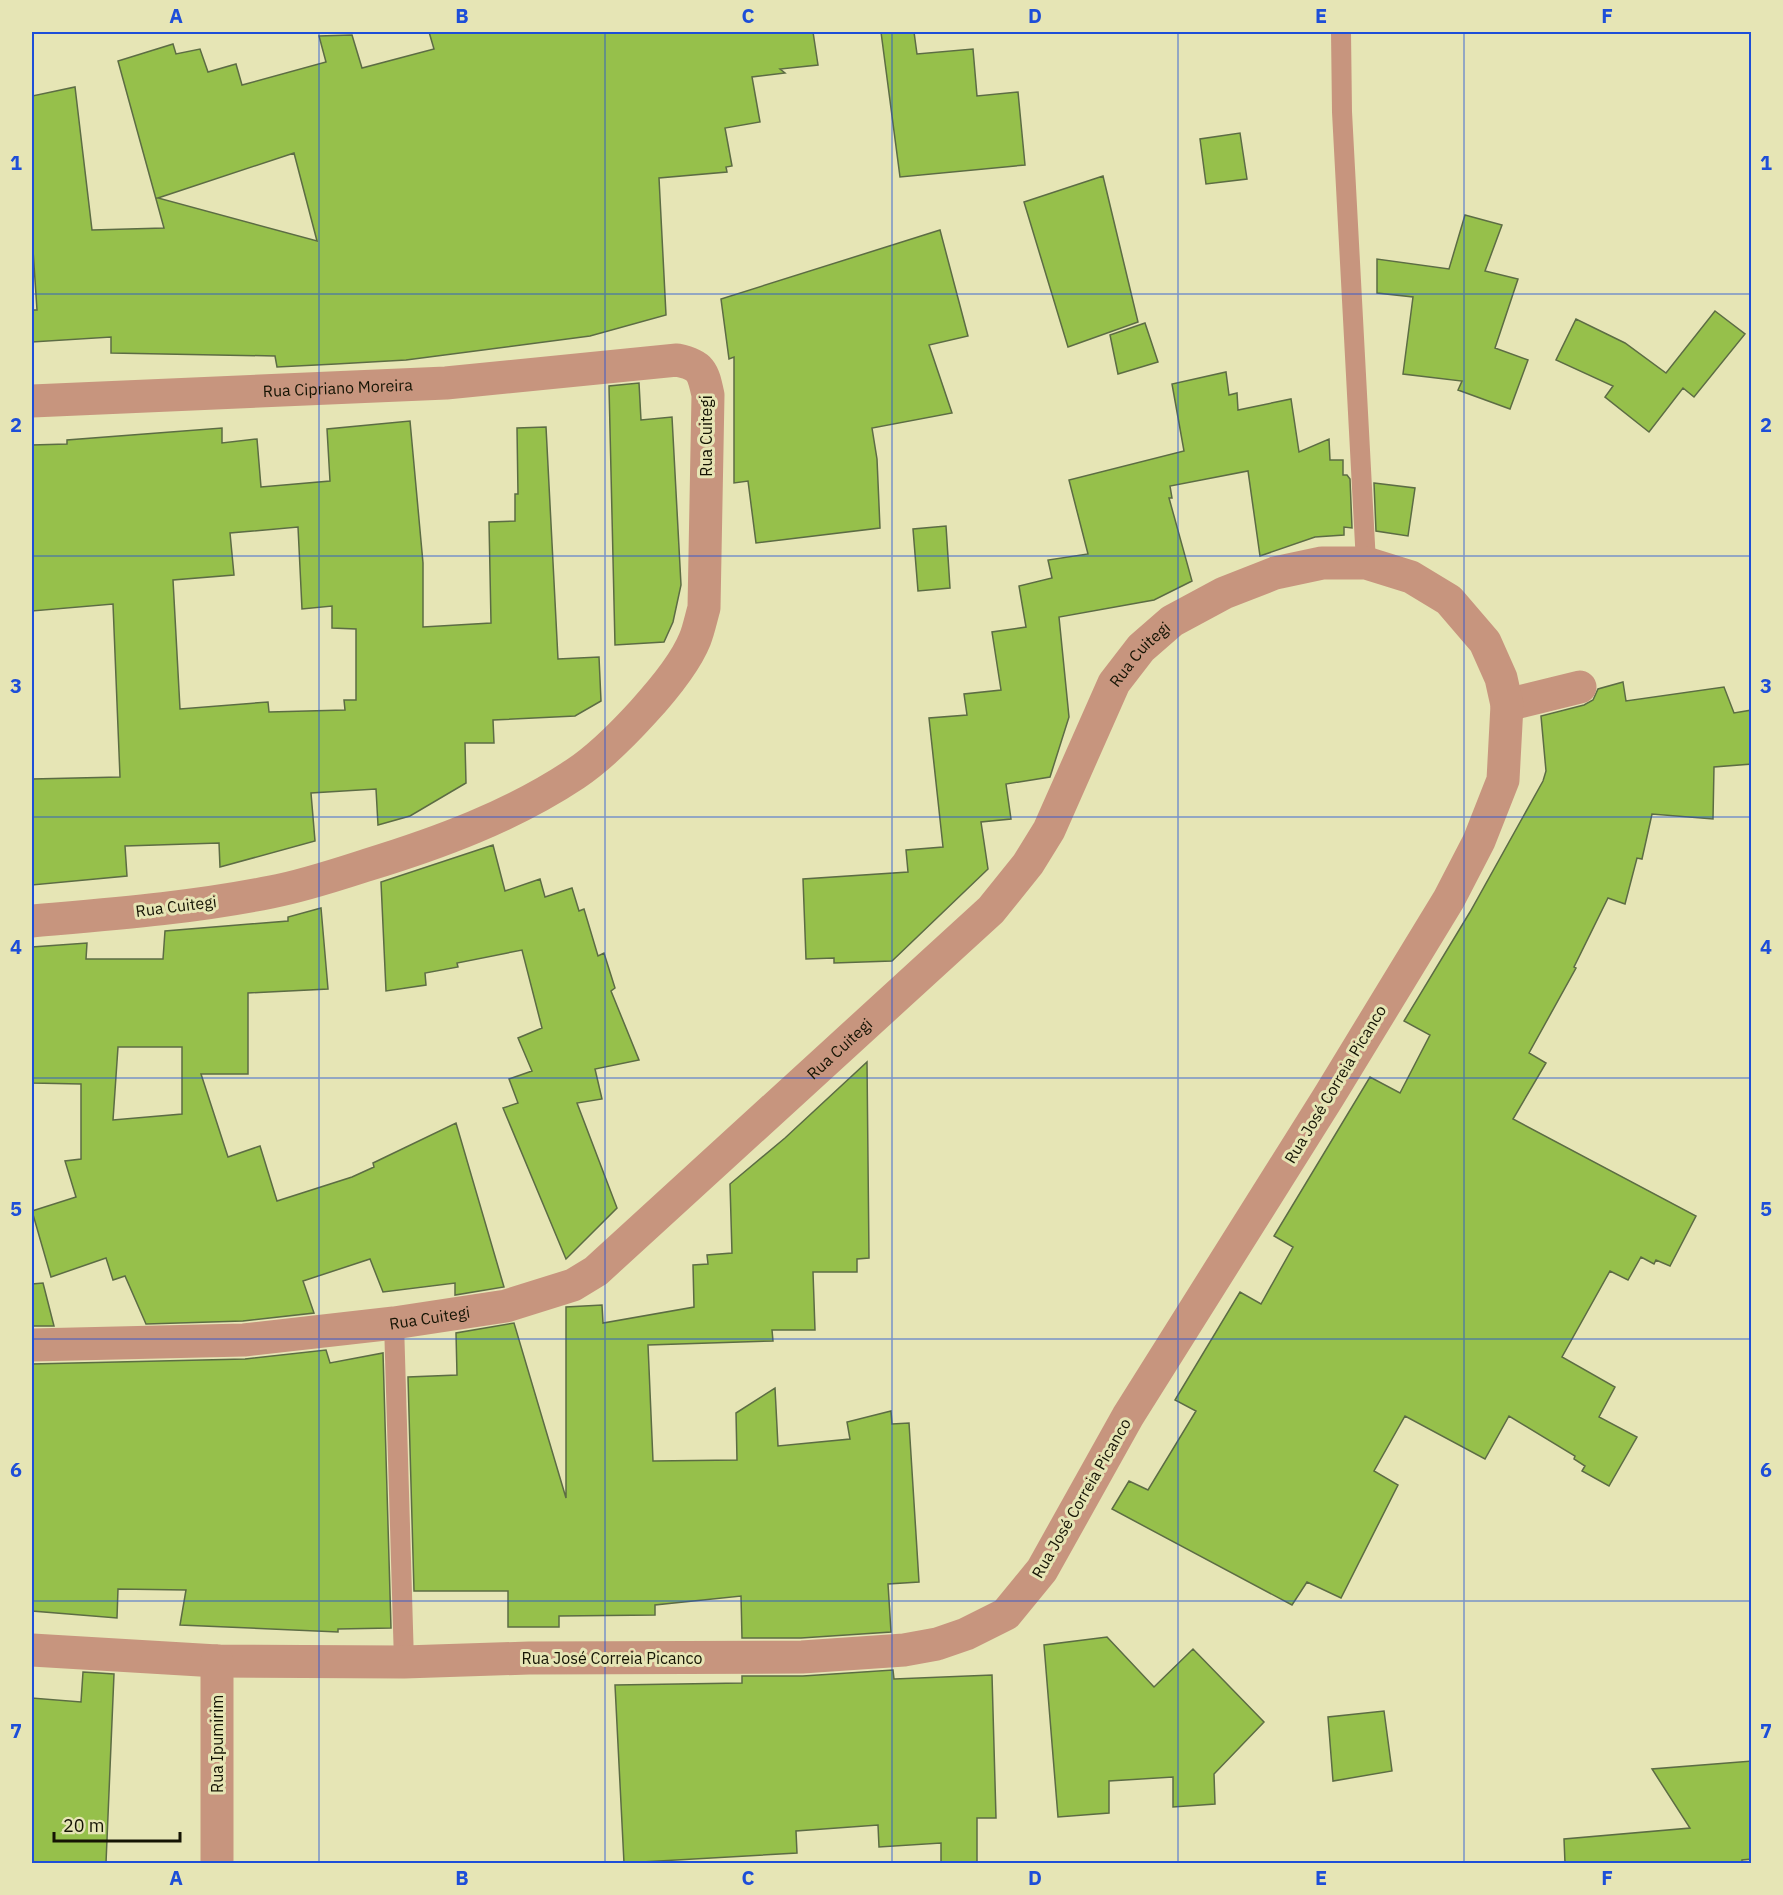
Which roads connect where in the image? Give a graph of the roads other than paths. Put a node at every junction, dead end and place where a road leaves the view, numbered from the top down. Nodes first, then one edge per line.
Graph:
1 (1341, 32) edge
2 (643, 363) joint
3 (32, 401) edge
4 (1366, 563) junction
5 (1485, 642) joint
6 (1580, 687) dead end
7 (1507, 705) junction
8 (32, 921) edge
9 (394, 1323) junction
10 (32, 1345) edge
11 (32, 1650) edge
12 (217, 1661) junction
13 (404, 1662) junction
14 (217, 1863) edge

1 - 4 lane
2 - 3 street, Rua Cipriano Moreira
2 - 8 street, Rua Cuitegi
4 - 5 street, Rua Cuitegi
4 - 9 street, Rua Cuitegi
5 - 7 street, Rua José Correia Picanco
6 - 7 street
7 - 13 street, Rua José Correia Picanco
9 - 10 street, Rua Cuitegi
9 - 13 lane
11 - 12 street, Rua José Correia Picanco
12 - 13 street, Rua José Correia Picanco
12 - 14 street, Rua Ipumirim

